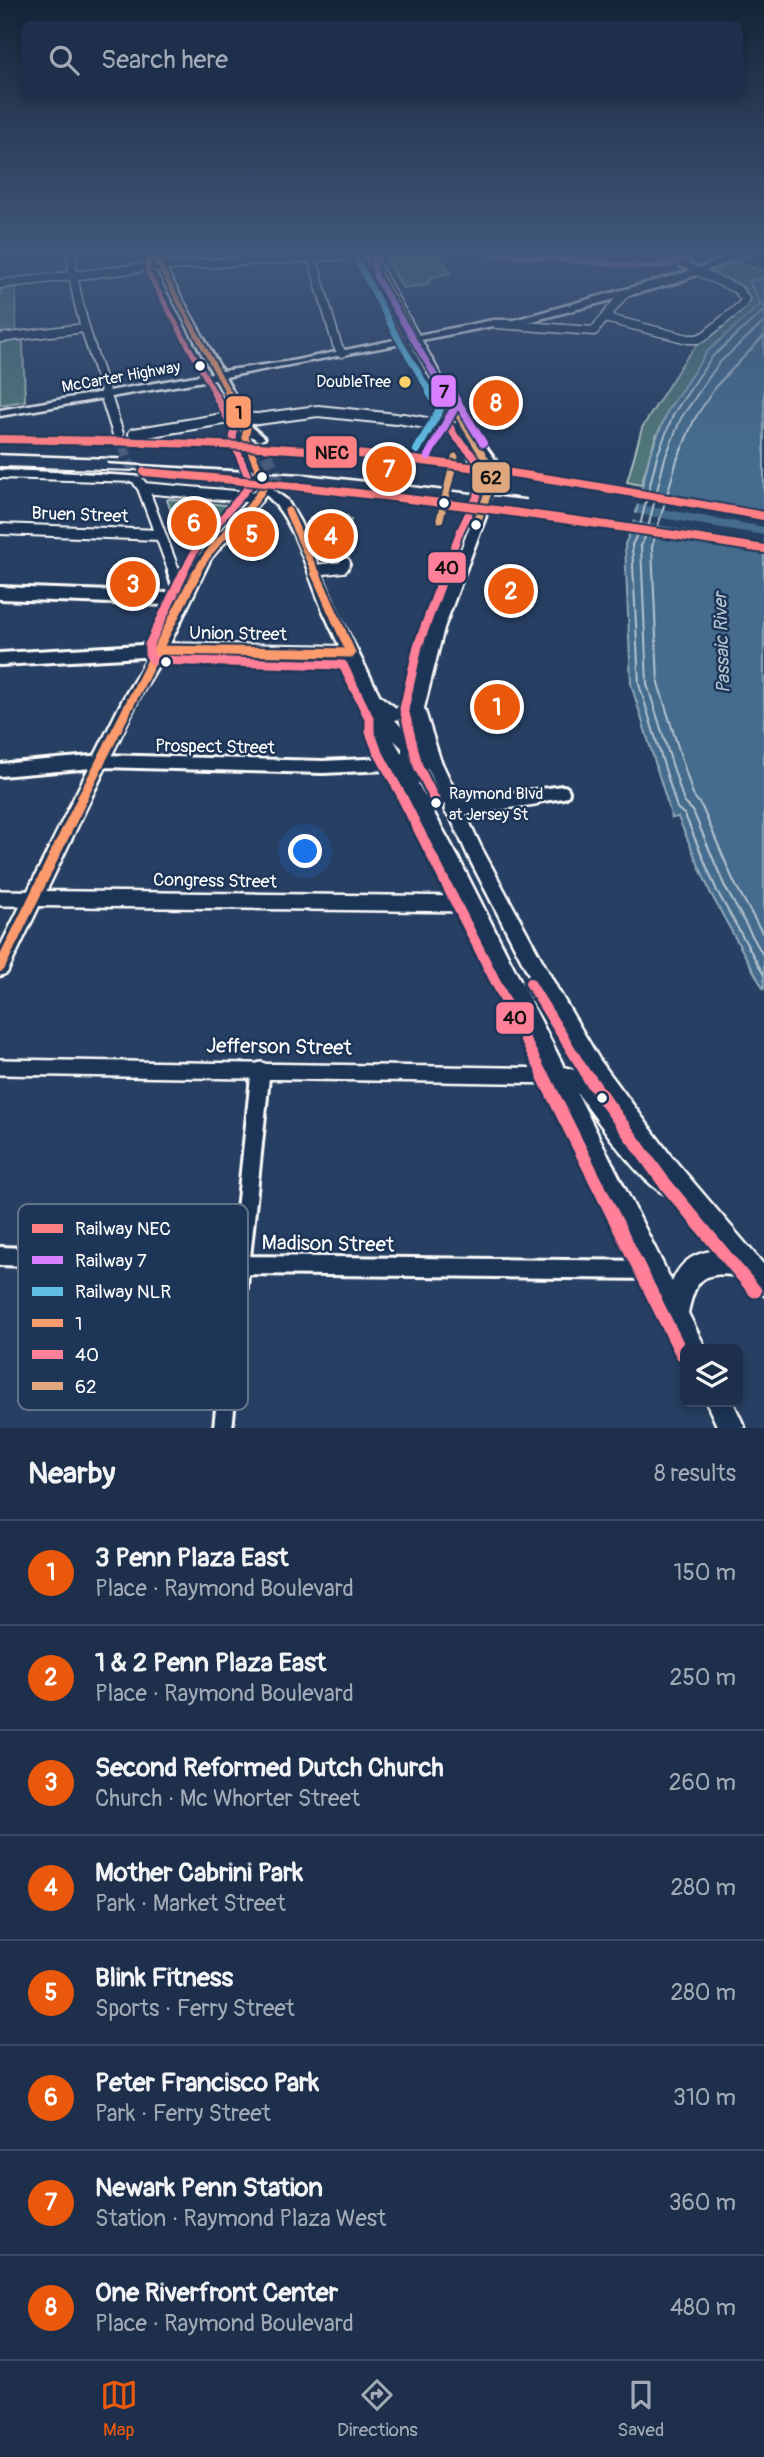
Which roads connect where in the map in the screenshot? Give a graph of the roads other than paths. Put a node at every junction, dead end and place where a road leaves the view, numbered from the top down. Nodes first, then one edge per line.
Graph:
1 (83, 317) edge
2 (188, 317) edge
3 (329, 317) edge
4 (402, 317) edge
5 (503, 317) edge
6 (538, 317) edge
7 (727, 317) edge
8 (605, 318) joint
9 (493, 323) junction
10 (85, 328) junction
11 (0, 338) edge
12 (414, 339) junction
13 (342, 352) junction
14 (219, 376) junction
15 (107, 396) junction
16 (0, 413) edge
17 (244, 428) junction
18 (466, 430) junction
19 (118, 434) tunnel mouth
20 (134, 434) dead end
21 (259, 438) tunnel mouth
22 (476, 459) tunnel mouth
23 (489, 461) tunnel mouth
24 (0, 473) edge
25 (144, 488) junction
26 (263, 493) junction
27 (478, 519) tunnel mouth
28 (0, 529) edge
29 (160, 535) junction
30 (345, 564) dead end
31 (315, 570) junction
32 (0, 593) edge
33 (183, 597) junction
34 (160, 650) junction
35 (351, 653) junction
36 (0, 659) edge
37 (372, 696) junction
38 (416, 709) junction
39 (382, 717) junction
40 (410, 746) junction
41 (430, 760) junction
42 (103, 761) junction
43 (405, 765) junction
44 (0, 770) edge
45 (563, 792) dead end
46 (452, 809) junction
47 (35, 897) junction
48 (0, 898) edge
49 (471, 904) junction
50 (0, 967) edge
51 (0, 1067) edge
52 (261, 1070) junction
53 (558, 1076) junction
54 (246, 1204) edge
55 (699, 1210) junction
56 (0, 1256) edge
57 (18, 1257) edge
58 (248, 1265) edge
59 (654, 1270) junction
60 (756, 1274) edge
61 (676, 1313) junction
62 (691, 1344) edge
63 (722, 1407) edge
64 (225, 1410) edge
65 (223, 1428) edge
66 (732, 1428) edge

1 - 10 street
2 - 14 main road
3 - 13 street
4 - 12 main road
5 - 9 main road, McCarter Highway
6 - 9 main road, McCarter Highway
7 - 8 street
8 - 9 street
9 - 12 main road, McCarter Highway
10 - 11 street
10 - 15 street
12 - 13 main road, McCarter Highway
12 - 18 main road
13 - 14 main road, McCarter Highway
14 - 15 main road, McCarter Highway
14 - 17 main road
15 - 16 main road, McCarter Highway
15 - 19 street
17 - 18 street
17 - 20 street
17 - 21 main road
18 - 22 main road
18 - 23 main road
24 - 25 street
25 - 26 street
25 - 29 street
26 - 31 main road
26 - 33 main road
27 - 38 main road
28 - 29 street, Bruen Street
29 - 33 street
30 - 31 street
31 - 35 main road
32 - 33 street
33 - 34 main road
34 - 35 street, Union Street
34 - 36 street, Union Street
34 - 42 main road
35 - 37 main road
37 - 38 main road
37 - 39 main road
38 - 40 main road
38 - 41 main road
39 - 40 main road
39 - 43 main road
40 - 41 main road
40 - 43 main road
41 - 43 street, Prospect Street
41 - 46 main road
42 - 43 street, Prospect Street
42 - 44 street, Prospect Street
42 - 47 main road
43 - 49 main road
45 - 46 street
46 - 55 main road
47 - 48 street, Congress Street
47 - 49 street, Congress Street
47 - 50 main road
49 - 53 main road
51 - 52 street, Jefferson Street
52 - 53 street, Jefferson Street
52 - 54 street
53 - 55 main road
53 - 59 main road
55 - 60 main road
56 - 57 street, Madison Street
58 - 59 street, Madison Street
59 - 61 main road
60 - 61 main road
61 - 62 main road
63 - 66 main road
64 - 65 street

